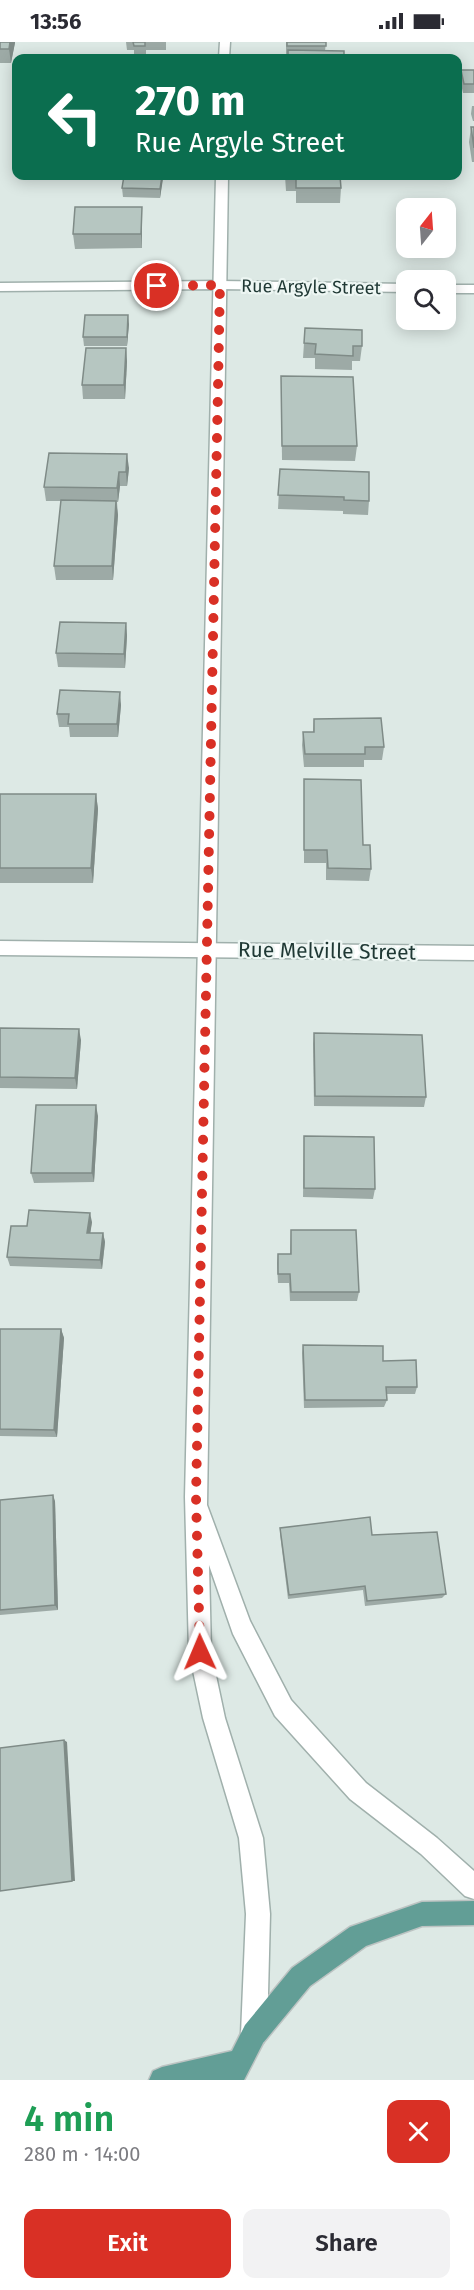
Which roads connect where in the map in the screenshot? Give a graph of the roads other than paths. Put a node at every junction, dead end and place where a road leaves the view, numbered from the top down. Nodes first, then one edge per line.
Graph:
1 (222, 180) edge
2 (220, 285) junction
3 (0, 287) edge
4 (396, 288) edge
5 (456, 289) edge
6 (474, 289) edge
7 (0, 948) edge
8 (207, 950) junction
9 (474, 954) edge
10 (196, 1497) junction
11 (474, 1887) edge
12 (474, 1913) edge
13 (255, 2034) junction
14 (235, 2071) edge
15 (162, 2080) edge

1 - 2 street
2 - 3 street, Rue Argyle Street
2 - 4 street, Rue Argyle Street
2 - 8 street
5 - 6 street
7 - 8 street, Rue Melville Street
8 - 9 street, Rue Melville Street
8 - 10 street
10 - 11 street
10 - 13 street
12 - 13 main road
13 - 14 main road
14 - 15 main road

